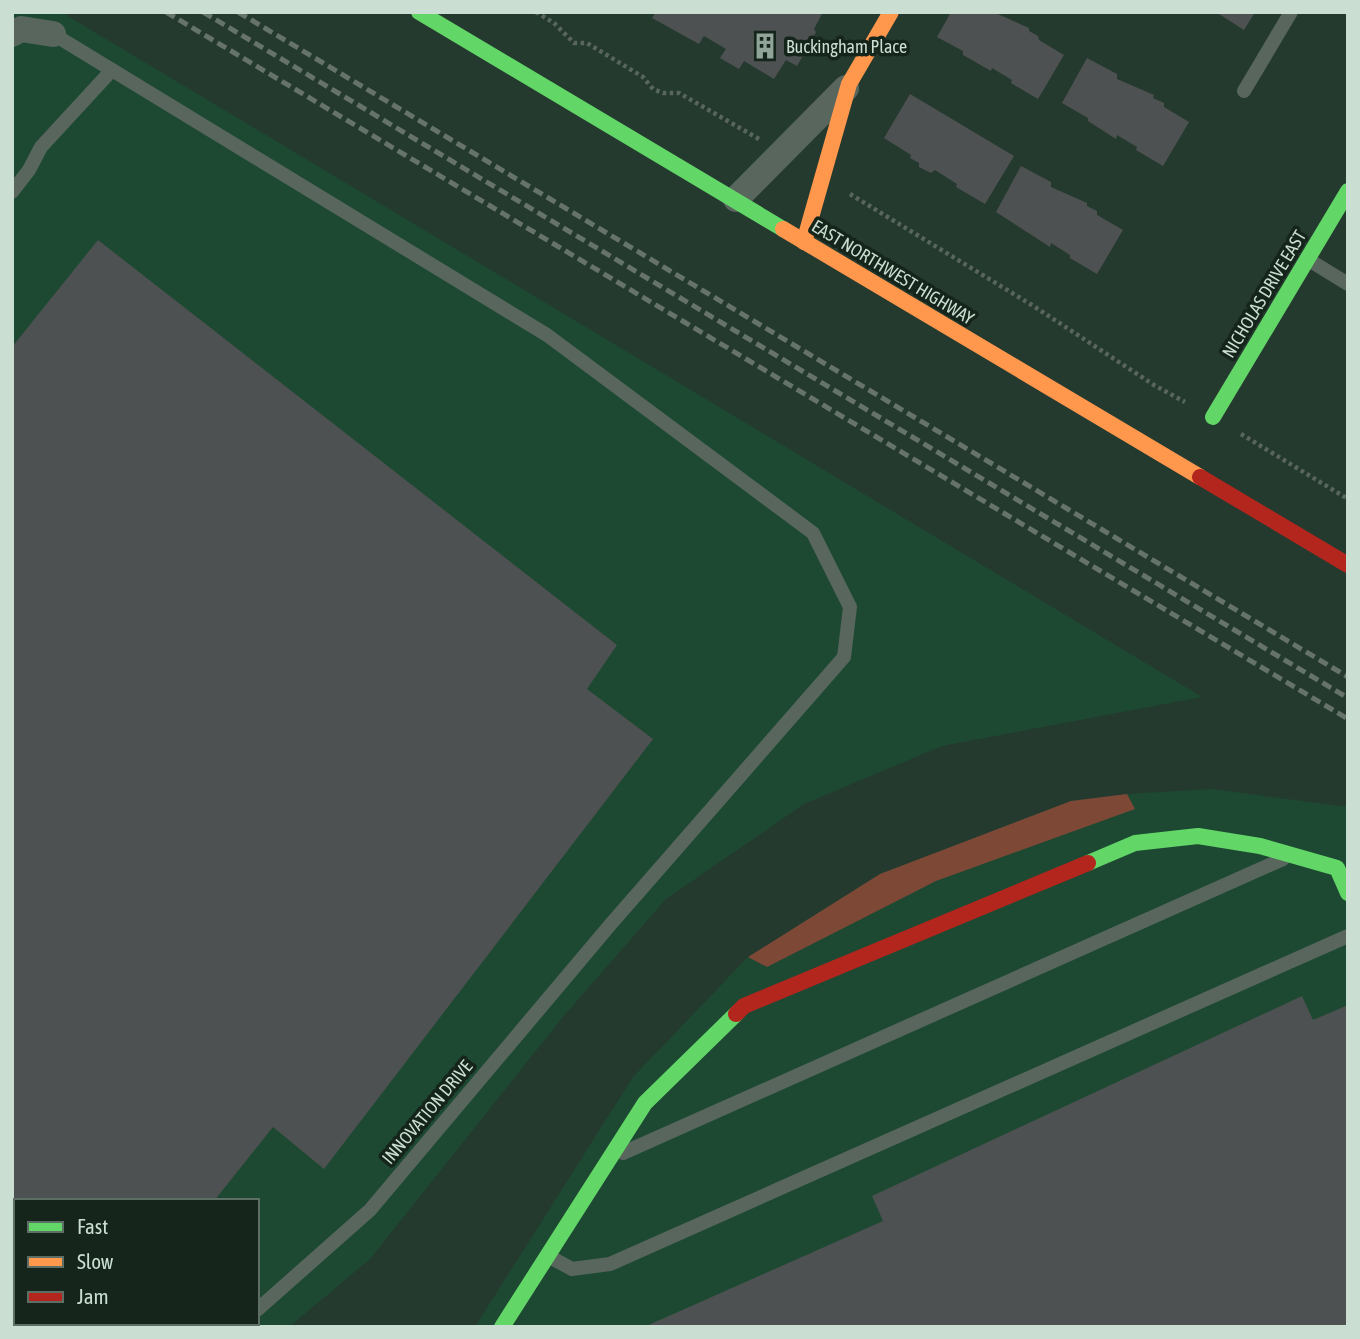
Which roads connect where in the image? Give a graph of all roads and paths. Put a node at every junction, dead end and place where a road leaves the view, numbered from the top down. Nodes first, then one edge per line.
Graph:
1 (419, 12) edge
2 (536, 12) edge
3 (891, 12) edge
4 (1291, 12) edge
5 (12, 34) edge
6 (53, 34) joint
7 (112, 70) junction
8 (849, 84) junction
9 (1244, 92) dead end
10 (781, 153) junction
11 (822, 178) junction
12 (1348, 191) edge
13 (12, 192) edge
14 (736, 199) junction
15 (804, 242) junction
16 (1307, 259) junction
17 (1348, 284) edge
18 (1213, 417) junction
19 (1348, 499) edge
20 (1348, 565) edge
21 (1292, 855) junction
22 (1342, 866) edge
23 (1348, 893) edge
24 (1348, 936) edge
25 (609, 1159) junction
26 (547, 1256) junction
27 (259, 1308) edge
28 (502, 1327) edge

1 - 14 street, EAST NORTHWEST HIGHWAY
2 - 10 path
3 - 8 street
4 - 9 lane
5 - 6 street
6 - 7 lane, INNOVATION DRIVE
7 - 13 lane
7 - 27 lane, INNOVATION DRIVE
8 - 10 street
8 - 11 street
10 - 14 street
11 - 15 street
11 - 18 path
12 - 16 street, NICHOLAS DRIVE EAST
14 - 15 street, EAST NORTHWEST HIGHWAY
15 - 20 street, EAST NORTHWEST HIGHWAY
16 - 17 lane
16 - 18 street, NICHOLAS DRIVE EAST
18 - 19 path
21 - 22 street
21 - 25 lane
21 - 25 street
22 - 23 street
24 - 26 lane
25 - 26 street
26 - 28 street

